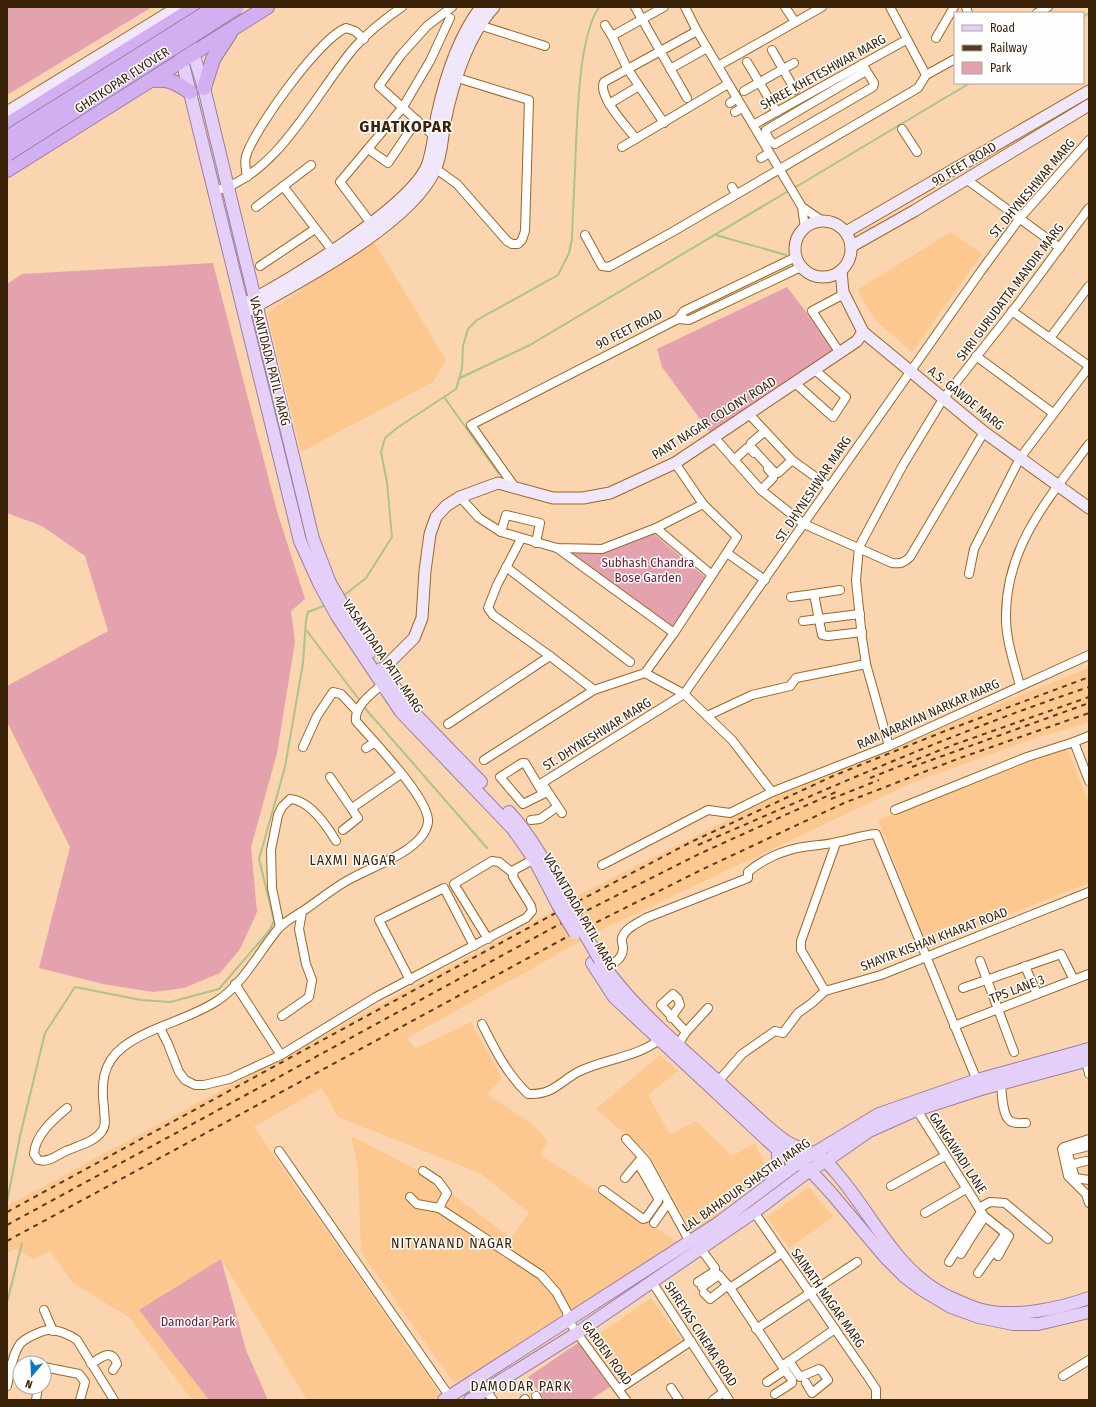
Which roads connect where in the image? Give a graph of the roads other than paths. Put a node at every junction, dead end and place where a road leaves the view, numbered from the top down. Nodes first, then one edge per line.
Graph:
1 (196, 7) edge
2 (216, 7) edge
3 (237, 7) edge
4 (267, 7) edge
5 (402, 7) edge
6 (452, 7) edge
7 (481, 7) edge
8 (494, 7) edge
9 (635, 7) edge
10 (664, 7) edge
11 (685, 7) edge
12 (785, 7) edge
13 (822, 7) edge
14 (890, 7) edge
15 (954, 7) edge
16 (1048, 7) edge
17 (1039, 12) edge
18 (177, 15) edge
19 (450, 18) dead end
20 (641, 19) junction
21 (795, 22) junction
22 (479, 25) junction
23 (605, 25) dead end
24 (234, 28) junction
25 (697, 31) junction
26 (612, 36) junction
27 (936, 38) dead end
28 (364, 39) junction
29 (906, 40) junction
30 (546, 46) dead end
31 (707, 48) junction
32 (772, 50) dead end
33 (659, 51) junction
34 (188, 56) junction
35 (954, 60) edge
36 (747, 62) dead end
37 (794, 63) dead end
38 (718, 66) junction
39 (628, 68) junction
40 (864, 68) junction
41 (670, 69) junction
42 (783, 69) junction
43 (926, 75) junction
44 (453, 77) junction
45 (838, 78) junction
46 (150, 80) junction
47 (759, 82) junction
48 (728, 84) junction
49 (843, 85) junction
50 (639, 86) junction
51 (204, 88) junction
52 (795, 90) dead end
53 (814, 91) junction
54 (1089, 91) edge
55 (190, 92) junction
56 (744, 92) dead end
57 (687, 98) dead end
58 (820, 99) junction
59 (609, 104) junction
60 (1089, 105) edge
61 (787, 106) junction
62 (403, 107) junction
63 (7, 112) edge
64 (777, 112) junction
65 (793, 114) junction
66 (767, 118) junction
67 (417, 120) junction
68 (664, 123) junction
69 (7, 125) edge
70 (753, 125) junction
71 (772, 126) junction
72 (902, 129) dead end
73 (7, 138) edge
74 (438, 139) junction
75 (766, 140) junction
76 (1089, 140) edge
77 (636, 142) junction
78 (622, 147) dead end
79 (368, 149) junction
80 (916, 152) dead end
81 (769, 153) junction
82 (7, 154) edge
83 (761, 158) dead end
84 (310, 165) dead end
85 (432, 166) junction
86 (7, 170) edge
87 (779, 170) junction
88 (247, 177) junction
89 (966, 179) junction
90 (283, 186) junction
91 (228, 188) junction
92 (214, 191) junction
93 (256, 206) dead end
94 (802, 207) junction
95 (1089, 208) edge
96 (367, 218) dead end
97 (1020, 218) junction
98 (821, 220) junction
99 (315, 228) junction
100 (805, 228) junction
101 (846, 232) junction
102 (585, 235) dead end
103 (852, 246) junction
104 (1060, 248) junction
105 (335, 254) junction
106 (799, 262) junction
107 (260, 266) dead end
108 (841, 271) junction
109 (826, 277) junction
110 (1089, 286) edge
111 (844, 293) junction
112 (256, 302) junction
113 (243, 309) junction
114 (1012, 311) junction
115 (863, 332) junction
116 (1050, 338) junction
117 (840, 353) junction
118 (976, 356) junction
119 (1089, 367) edge
120 (815, 370) junction
121 (910, 370) junction
122 (795, 383) junction
123 (943, 399) junction
124 (1053, 413) junction
125 (749, 414) junction
126 (984, 432) junction
127 (763, 433) junction
128 (714, 437) junction
129 (1089, 444) edge
130 (290, 446) junction
131 (277, 449) junction
132 (1020, 458) junction
133 (735, 459) junction
134 (790, 462) junction
135 (675, 463) junction
136 (514, 486) junction
137 (828, 486) junction
138 (1057, 487) junction
139 (762, 489) junction
140 (460, 497) junction
141 (703, 504) junction
142 (1089, 508) edge
143 (804, 524) junction
144 (656, 528) junction
145 (501, 530) junction
146 (521, 539) junction
147 (537, 541) junction
148 (859, 547) junction
149 (557, 548) junction
150 (727, 553) junction
151 (506, 567) junction
152 (969, 574) dead end
153 (712, 575) junction
154 (764, 580) junction
155 (327, 587) junction
156 (840, 590) dead end
157 (814, 594) junction
158 (791, 597) dead end
159 (860, 614) junction
160 (819, 619) junction
161 (803, 621) dead end
162 (862, 632) junction
163 (674, 633) junction
164 (1089, 655) edge
165 (550, 656) junction
166 (630, 662) dead end
167 (866, 664) junction
168 (645, 673) junction
169 (382, 677) junction
170 (1020, 686) junction
171 (594, 690) junction
172 (684, 694) junction
173 (357, 711) junction
174 (707, 716) junction
175 (448, 724) dead end
176 (1089, 736) edge
177 (374, 742) junction
178 (1074, 742) junction
179 (889, 746) junction
180 (304, 747) dead end
181 (366, 748) dead end
182 (484, 760) dead end
183 (401, 774) junction
184 (330, 777) dead end
185 (1089, 781) edge
186 (540, 784) junction
187 (772, 792) junction
188 (545, 793) junction
189 (352, 808) junction
190 (895, 810) dead end
191 (530, 820) dead end
192 (343, 830) dead end
193 (336, 841) dead end
194 (836, 843) junction
195 (538, 857) junction
196 (602, 864) dead end
197 (513, 873) junction
198 (1089, 892) edge
199 (302, 912) junction
200 (280, 927) junction
201 (488, 939) junction
202 (474, 946) junction
203 (927, 957) junction
204 (596, 960) junction
205 (980, 961) dead end
206 (1025, 966) junction
207 (1089, 974) edge
208 (410, 980) junction
209 (987, 980) junction
210 (1074, 980) junction
211 (235, 984) junction
212 (963, 988) dead end
213 (825, 990) junction
214 (1037, 994) junction
215 (708, 1008) dead end
216 (998, 1009) junction
217 (282, 1016) dead end
218 (671, 1018) dead end
219 (482, 1024) dead end
220 (954, 1026) junction
221 (160, 1028) junction
222 (686, 1032) junction
223 (662, 1037) junction
224 (678, 1045) junction
225 (1014, 1052) dead end
226 (281, 1054) junction
227 (1088, 1056) edge
228 (686, 1059) junction
229 (1089, 1074) edge
230 (979, 1084) junction
231 (1001, 1084) junction
232 (715, 1085) junction
233 (914, 1106) junction
234 (67, 1108) dead end
235 (1026, 1123) dead end
236 (767, 1132) junction
237 (626, 1139) dead end
238 (1089, 1139) edge
239 (1089, 1146) edge
240 (778, 1150) junction
241 (1066, 1150) junction
242 (279, 1151) dead end
243 (815, 1154) junction
244 (945, 1156) junction
245 (640, 1160) junction
246 (1086, 1161) dead end
247 (826, 1162) junction
248 (798, 1163) junction
249 (1070, 1165) junction
250 (810, 1170) junction
251 (423, 1171) dead end
252 (625, 1178) dead end
253 (1089, 1180) edge
254 (1077, 1181) junction
255 (891, 1186) dead end
256 (768, 1187) junction
257 (966, 1189) junction
258 (603, 1190) dead end
259 (410, 1197) dead end
260 (668, 1203) junction
261 (1089, 1203) edge
262 (439, 1208) junction
263 (980, 1210) junction
264 (754, 1212) junction
265 (925, 1213) dead end
266 (982, 1222) dead end
267 (654, 1223) dead end
268 (1006, 1233) junction
269 (970, 1234) junction
270 (1048, 1239) dead end
271 (695, 1245) junction
272 (782, 1253) junction
273 (889, 1253) junction
274 (998, 1256) dead end
275 (954, 1259) dead end
276 (857, 1262) dead end
277 (978, 1273) dead end
278 (652, 1282) junction
279 (701, 1287) junction
280 (729, 1287) junction
281 (810, 1293) junction
282 (1089, 1298) edge
283 (44, 1310) dead end
284 (1089, 1312) edge
285 (568, 1320) junction
286 (756, 1328) junction
287 (835, 1329) junction
288 (53, 1331) junction
289 (577, 1334) junction
290 (691, 1341) junction
291 (1089, 1360) edge
292 (91, 1364) junction
293 (786, 1366) junction
294 (52, 1369) edge
295 (113, 1370) dead end
296 (96, 1372) junction
297 (1063, 1376) dead end
298 (83, 1379) junction
299 (767, 1382) dead end
300 (806, 1383) dead end
301 (7, 1386) edge
302 (671, 1388) dead end
303 (619, 1389) junction
304 (724, 1392) junction
305 (775, 1394) dead end
306 (489, 1395) edge
307 (449, 1399) edge
308 (80, 1400) edge
309 (114, 1400) edge
310 (470, 1400) edge
311 (626, 1400) edge
312 (679, 1400) edge
313 (713, 1400) edge
314 (729, 1400) edge
315 (876, 1400) edge

1 - 18 highway
2 - 73 highway, GHATKOPAR FLYOVER, bridge
3 - 82 highway, GHATKOPAR FLYOVER, bridge
4 - 24 highway
5 - 28 street
6 - 62 street
7 - 44 street
8 - 22 street
9 - 20 street
10 - 20 street
11 - 25 street
12 - 21 street
13 - 21 street
14 - 29 street
15 - 27 street
16 - 17 street
18 - 34 main road, VASANTDADA PATIL MARG
18 - 63 street
18 - 69 highway
19 - 62 street
20 - 26 street
20 - 33 street
21 - 38 street
22 - 30 street
22 - 44 street
23 - 26 street
24 - 34 highway
24 - 51 highway
25 - 31 street
25 - 33 street
26 - 39 street
28 - 88 street
28 - 88 street
29 - 40 street, SHREE KHETESHWAR MARG
29 - 43 street
31 - 38 street
31 - 41 street
32 - 42 street
33 - 39 street
33 - 41 street
34 - 46 highway
34 - 51 main road, VASANTDADA PATIL MARG
34 - 55 main road, VASANTDADA PATIL MARG
35 - 43 street
36 - 47 street
37 - 42 street
38 - 48 street
39 - 50 street
39 - 59 street
40 - 45 street, SHREE KHETESHWAR MARG
40 - 49 street
40 - 75 street
41 - 57 street
42 - 47 street
42 - 52 street
43 - 87 street
44 - 74 street
44 - 85 street
45 - 49 street
45 - 53 street, SHREE KHETESHWAR MARG
46 - 55 highway
46 - 86 highway
47 - 56 street
47 - 64 street
48 - 68 street
48 - 70 street
49 - 58 street
50 - 59 street
50 - 68 street
51 - 91 main road, VASANTDADA PATIL MARG
53 - 58 street
53 - 61 street, SHREE KHETESHWAR MARG
54 - 101 street
55 - 92 main road, VASANTDADA PATIL MARG
58 - 65 street
59 - 77 street
60 - 89 street, 90 FEET ROAD
61 - 64 street, SHREE KHETESHWAR MARG
61 - 65 street
62 - 67 street
62 - 79 street
64 - 66 street, SHREE KHETESHWAR MARG
65 - 71 street
66 - 70 street, SHREE KHETESHWAR MARG
66 - 71 street
67 - 74 street
67 - 79 street
68 - 77 street
70 - 75 street
71 - 75 street
72 - 80 street
74 - 85 street
75 - 81 street
76 - 97 street, ST. DHYNESHWAR MARG
77 - 78 street
79 - 96 street
81 - 83 street
81 - 87 street
84 - 90 street
85 - 105 street
87 - 94 street
87 - 102 street
88 - 91 street
89 - 97 street
89 - 103 street, 90 FEET ROAD
90 - 93 street
90 - 99 street
91 - 92 street
91 - 112 main road, VASANTDADA PATIL MARG
92 - 113 main road, VASANTDADA PATIL MARG
94 - 98 street
94 - 100 street
95 - 104 street, SHRI GURUDATTA MANDIR MARG
97 - 104 street
97 - 121 street, ST. DHYNESHWAR MARG
98 - 100 street
98 - 101 street
99 - 105 street
99 - 107 street
100 - 106 street
101 - 103 street
103 - 108 street
104 - 114 street, SHRI GURUDATTA MANDIR MARG
105 - 112 street
106 - 109 street
106 - 136 street, 90 FEET ROAD
108 - 109 street
108 - 111 street, A.S. GAWDE MARG
109 - 111 street, A.S. GAWDE MARG
110 - 116 street
111 - 115 street, A.S. GAWDE MARG
111 - 117 street
112 - 113 street
112 - 130 main road, VASANTDADA PATIL MARG
113 - 131 main road, VASANTDADA PATIL MARG
114 - 116 street
114 - 118 street, SHRI GURUDATTA MANDIR MARG
115 - 117 street, PANT NAGAR COLONY ROAD
115 - 121 street, A.S. GAWDE MARG
116 - 119 street
117 - 120 street, PANT NAGAR COLONY ROAD
118 - 123 street, SHRI GURUDATTA MANDIR MARG
118 - 124 street
119 - 124 street
120 - 122 street, PANT NAGAR COLONY ROAD
120 - 122 street
121 - 123 street, A.S. GAWDE MARG
121 - 137 street, ST. DHYNESHWAR MARG
122 - 125 street, PANT NAGAR COLONY ROAD
123 - 126 street, A.S. GAWDE MARG
123 - 148 street, SHRI GURUDATTA MANDIR MARG
124 - 132 street
125 - 127 street
125 - 128 street, PANT NAGAR COLONY ROAD
126 - 132 street, A.S. GAWDE MARG
126 - 148 street
127 - 134 street
127 - 134 street
128 - 133 street
128 - 135 street, PANT NAGAR COLONY ROAD
129 - 138 street, RAM NARAYAN NARKAR MARG
130 - 131 main road
130 - 155 main road, VASANTDADA PATIL MARG
131 - 155 main road, VASANTDADA PATIL MARG
132 - 138 street, A.S. GAWDE MARG
132 - 152 street
133 - 139 street
133 - 139 street
134 - 137 street
135 - 136 street, PANT NAGAR COLONY ROAD
135 - 141 street
136 - 140 street, PANT NAGAR COLONY ROAD
137 - 143 street, ST. DHYNESHWAR MARG
138 - 142 street, A.S. GAWDE MARG
138 - 170 street, RAM NARAYAN NARKAR MARG
139 - 143 street
140 - 145 street
140 - 169 street, PANT NAGAR COLONY ROAD
141 - 144 street
141 - 150 street
143 - 148 street
143 - 154 street, ST. DHYNESHWAR MARG
144 - 149 street
144 - 153 street
145 - 146 street
145 - 147 street
145 - 147 street
146 - 147 street
146 - 151 street
147 - 149 street
148 - 159 street, SHRI GURUDATTA MANDIR MARG
149 - 163 street
150 - 153 street
150 - 154 street
151 - 165 street
151 - 166 street
153 - 163 street
154 - 172 street, ST. DHYNESHWAR MARG
155 - 169 main road, VASANTDADA PATIL MARG
156 - 157 street
157 - 158 street
157 - 160 street
159 - 160 street
159 - 162 street, SHRI GURUDATTA MANDIR MARG
160 - 161 street
160 - 162 street
162 - 167 street, SHRI GURUDATTA MANDIR MARG
163 - 168 street
164 - 170 street
165 - 171 street
165 - 175 street
167 - 174 street
167 - 179 street, SHRI GURUDATTA MANDIR MARG
168 - 171 street
168 - 172 street
169 - 173 street
169 - 195 main road, VASANTDADA PATIL MARG
170 - 179 street, RAM NARAYAN NARKAR MARG
171 - 182 street
172 - 174 street
172 - 186 street, ST. DHYNESHWAR MARG
173 - 177 street
173 - 180 street
174 - 187 street
176 - 178 street
177 - 181 street
177 - 183 street
178 - 185 street
178 - 190 street
179 - 187 street, RAM NARAYAN NARKAR MARG
183 - 189 street
183 - 199 street
184 - 189 street
186 - 188 street, ST. DHYNESHWAR MARG
186 - 188 street
187 - 196 street, RAM NARAYAN NARKAR MARG
188 - 191 street, ST. DHYNESHWAR MARG
189 - 192 street
193 - 200 street
194 - 203 street
194 - 204 street
194 - 213 street
195 - 197 street
195 - 204 main road, VASANTDADA PATIL MARG, bridge
197 - 201 street
197 - 201 street
198 - 203 street, SHAYIR KISHAN KHARAT ROAD
199 - 200 street
199 - 217 street
200 - 211 street
201 - 202 street
202 - 208 street
202 - 208 street
203 - 213 street, SHAYIR KISHAN KHARAT ROAD
203 - 220 street
204 - 223 main road, VASANTDADA PATIL MARG
205 - 209 street
206 - 209 street
206 - 210 street
206 - 214 street
207 - 210 street, TPS LANE 3
208 - 226 street
209 - 212 street
209 - 216 street
210 - 214 street, TPS LANE 3
211 - 221 street
211 - 226 street
213 - 232 street
214 - 216 street, TPS LANE 3
215 - 222 street
216 - 220 street, TPS LANE 3
216 - 225 street
218 - 222 street
219 - 223 street
220 - 230 street
221 - 226 street
221 - 234 street
222 - 224 street
223 - 224 main road, VASANTDADA PATIL MARG
223 - 228 main road, VASANTDADA PATIL MARG
224 - 228 main road, VASANTDADA PATIL MARG
227 - 229 street
227 - 230 main road, LAL BAHADUR SHASTRI MARG
227 - 231 main road, LAL BAHADUR SHASTRI MARG
228 - 232 main road, VASANTDADA PATIL MARG
230 - 231 main road, LAL BAHADUR SHASTRI MARG
230 - 233 main road, LAL BAHADUR SHASTRI MARG
231 - 235 street
232 - 236 main road, VASANTDADA PATIL MARG
233 - 243 main road, LAL BAHADUR SHASTRI MARG
233 - 244 street, GANGAWADI LANE
233 - 247 main road, LAL BAHADUR SHASTRI MARG
236 - 240 main road, VASANTDADA PATIL MARG
236 - 243 main road, VASANTDADA PATIL MARG
237 - 245 street
238 - 241 street
239 - 241 street
240 - 248 main road, VASANTDADA PATIL MARG
240 - 256 main road
241 - 249 street
241 - 254 street
242 - 307 street
243 - 247 main road, VASANTDADA PATIL MARG
243 - 248 main road, LAL BAHADUR SHASTRI MARG
244 - 255 street
244 - 257 street, GANGAWADI LANE
245 - 252 street
245 - 258 street
245 - 260 street
246 - 249 street
247 - 250 main road, LAL BAHADUR SHASTRI MARG
247 - 273 main road, VASANTDADA PATIL MARG
248 - 250 main road, VASANTDADA PATIL MARG
248 - 256 main road, LAL BAHADUR SHASTRI MARG
249 - 254 street
250 - 264 main road, LAL BAHADUR SHASTRI MARG
250 - 273 main road, VASANTDADA PATIL MARG
251 - 262 street
253 - 254 street
254 - 261 street
256 - 271 main road, LAL BAHADUR SHASTRI MARG
257 - 263 street, GANGAWADI LANE
257 - 265 street
259 - 262 street
260 - 267 street
260 - 271 street
262 - 285 street, GARDEN ROAD
263 - 268 street
263 - 269 street
263 - 270 street, GANGAWADI LANE
264 - 271 main road, LAL BAHADUR SHASTRI MARG
264 - 272 street, SAINATH NAGAR MARG
266 - 269 street
268 - 274 street
268 - 277 street
269 - 275 street
271 - 278 main road, LAL BAHADUR SHASTRI MARG
271 - 279 street
271 - 285 main road, LAL BAHADUR SHASTRI MARG
272 - 280 street
272 - 281 street, SAINATH NAGAR MARG
273 - 282 main road
273 - 284 main road
276 - 281 street
278 - 289 main road, LAL BAHADUR SHASTRI MARG
278 - 290 street, SHREYAS CINEMA ROAD
279 - 280 street
279 - 280 street
280 - 286 street
281 - 286 street
281 - 287 street, SAINATH NAGAR MARG
283 - 288 street
285 - 289 street, GARDEN ROAD
285 - 307 main road, LAL BAHADUR SHASTRI MARG
286 - 293 street
287 - 293 street
287 - 315 street, SAINATH NAGAR MARG
288 - 292 street
288 - 301 street
289 - 303 street, GARDEN ROAD
289 - 306 main road, LAL BAHADUR SHASTRI MARG
290 - 303 street
290 - 304 street, SHREYAS CINEMA ROAD
291 - 297 street
292 - 295 street
292 - 296 street
293 - 299 street
293 - 300 street
293 - 305 street
294 - 298 street
296 - 298 street
296 - 309 street
298 - 308 street
302 - 312 street
303 - 311 street, GARDEN ROAD
304 - 313 street
304 - 314 street, SHREYAS CINEMA ROAD
306 - 310 main road, LAL BAHADUR SHASTRI MARG

